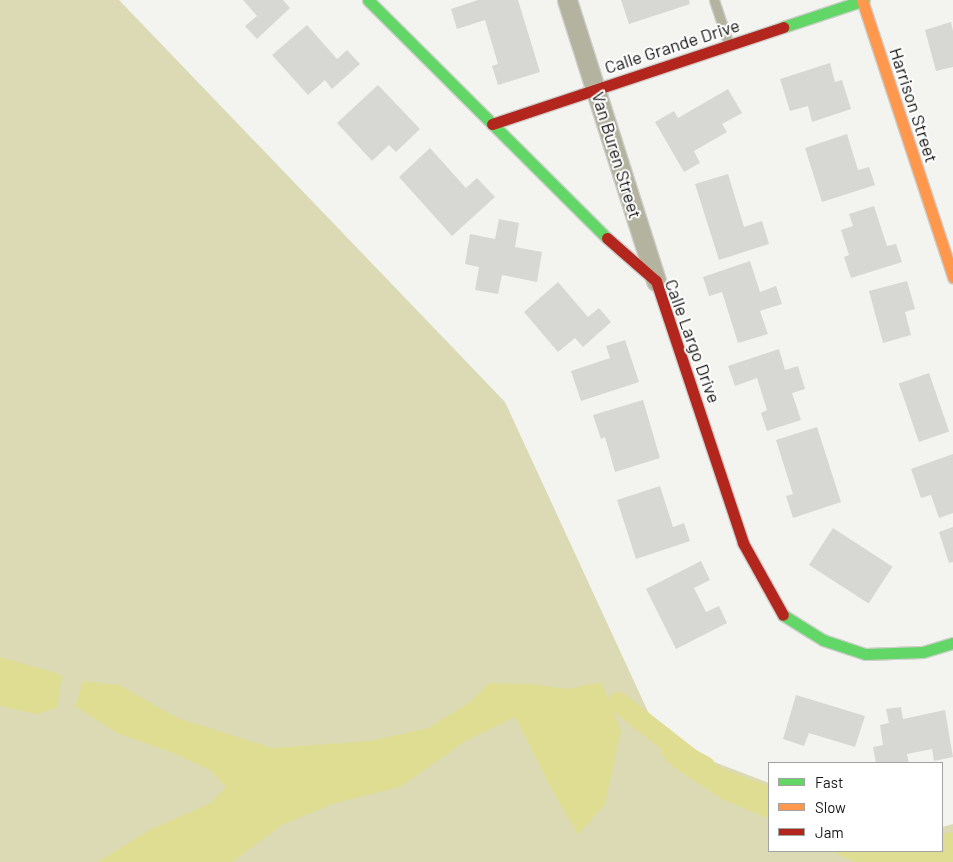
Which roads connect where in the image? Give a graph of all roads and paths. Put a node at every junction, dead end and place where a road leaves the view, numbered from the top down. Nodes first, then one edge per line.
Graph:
1 (368, 0) edge
2 (567, 0) edge
3 (714, 0) edge
4 (862, 0) edge
5 (729, 45) junction
6 (597, 90) junction
7 (492, 124) junction
8 (953, 277) edge
9 (656, 281) junction
10 (953, 643) edge

1 - 7 street, Calle Largo Drive
2 - 6 street, Van Buren Street
3 - 5 lane
4 - 5 street, Calle Grande Drive
4 - 8 street, Harrison Street
5 - 6 street, Calle Grande Drive
6 - 7 street, Calle Grande Drive
6 - 9 street, Van Buren Street
7 - 9 street, Calle Largo Drive
9 - 10 street, Calle Largo Drive

